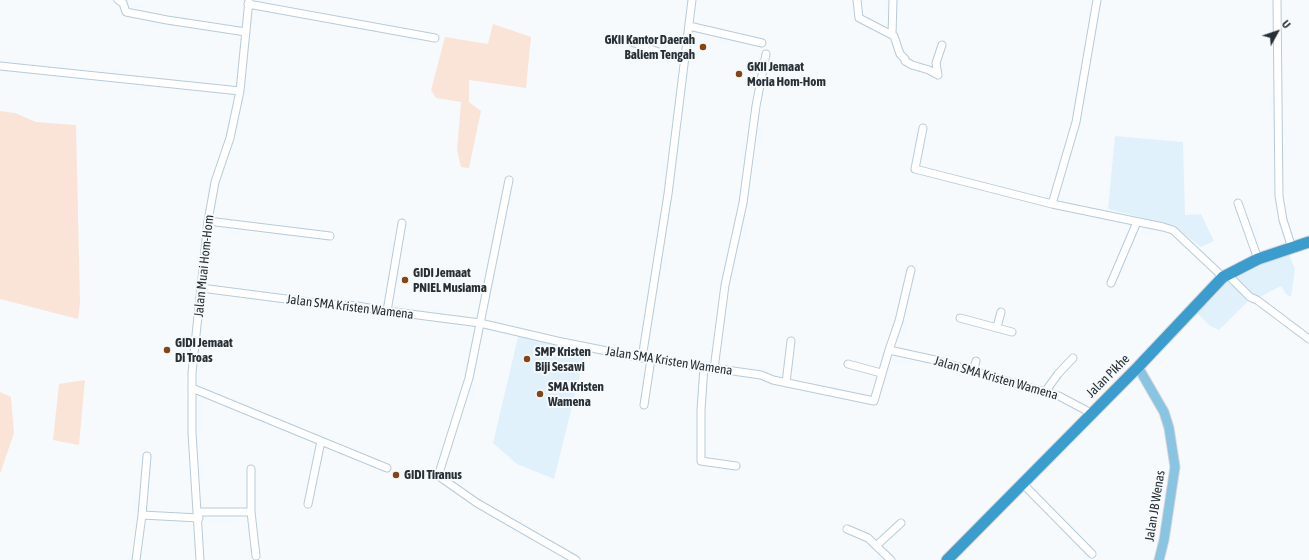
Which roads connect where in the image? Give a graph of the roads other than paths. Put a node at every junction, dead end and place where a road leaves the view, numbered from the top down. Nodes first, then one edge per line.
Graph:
1 (118, 0) edge
2 (692, 0) edge
3 (857, 0) edge
4 (893, 0) edge
5 (1097, 0) edge
6 (1277, 0) edge
7 (249, 2) edge
8 (689, 26) junction
9 (246, 32) junction
10 (892, 35) junction
11 (435, 38) dead end
12 (629, 41) dead end
13 (762, 43) dead end
14 (942, 45) dead end
15 (766, 54) dead end
16 (685, 59) junction
17 (0, 66) edge
18 (240, 91) junction
19 (923, 128) dead end
20 (508, 180) dead end
21 (1238, 203) dead end
22 (1052, 204) junction
23 (208, 221) junction
24 (1137, 222) junction
25 (402, 223) dead end
26 (330, 236) dead end
27 (1309, 242) edge
28 (1292, 248) junction
29 (1258, 259) junction
30 (911, 270) dead end
31 (1225, 275) junction
32 (1111, 283) dead end
33 (201, 288) junction
34 (387, 311) junction
35 (1001, 312) dead end
36 (960, 318) dead end
37 (480, 323) junction
38 (997, 327) junction
39 (1012, 332) dead end
40 (1309, 339) edge
41 (791, 341) dead end
42 (889, 350) junction
43 (642, 358) junction
44 (1073, 358) dead end
45 (651, 359) junction
46 (976, 361) dead end
47 (848, 364) dead end
48 (704, 367) junction
49 (714, 368) junction
50 (1135, 369) junction
51 (973, 371) junction
52 (882, 374) junction
53 (786, 383) junction
54 (192, 388) junction
55 (1044, 392) junction
56 (644, 405) dead end
57 (1091, 413) junction
58 (321, 441) junction
59 (147, 456) dead end
60 (736, 466) dead end
61 (387, 468) dead end
62 (250, 469) dead end
63 (1022, 483) junction
64 (308, 504) dead end
65 (251, 512) junction
66 (142, 515) junction
67 (199, 515) junction
68 (902, 523) dead end
69 (848, 529) dead end
70 (1162, 539) junction
71 (877, 545) junction
72 (1092, 554) dead end
73 (256, 556) dead end
74 (136, 560) edge
75 (200, 560) edge
76 (576, 560) edge
77 (891, 560) edge
78 (947, 560) edge
79 (1153, 560) edge
80 (1159, 560) edge

1 - 9 street
2 - 8 street
3 - 10 street
4 - 10 street
5 - 22 street
6 - 28 street
7 - 9 street, Jalan Muai Hom-Hom
7 - 11 street
8 - 13 street
8 - 16 street
9 - 18 street, Jalan Muai Hom-Hom
10 - 14 street
12 - 16 street
15 - 49 street
16 - 43 street
17 - 18 street
18 - 23 street, Jalan Muai Hom-Hom
19 - 22 street
20 - 37 street
21 - 29 street
22 - 24 street
23 - 26 street
23 - 33 street, Jalan Muai Hom-Hom
24 - 31 street
24 - 32 street
25 - 34 street
27 - 28 highway, Jalan Pikhe
28 - 29 highway, Jalan Pikhe
29 - 31 highway, Jalan Pikhe
30 - 42 street
31 - 40 street
31 - 50 highway, Jalan Pikhe
33 - 34 street, Jalan SMA Kristen Wamena
33 - 54 street, Jalan Muai Hom-Hom
34 - 37 street, Jalan SMA Kristen Wamena
35 - 38 street
36 - 38 street
37 - 43 street, Jalan SMA Kristen Wamena
37 - 76 street
38 - 39 street
41 - 53 street
42 - 51 street, Jalan SMA Kristen Wamena
42 - 52 street, Jalan SMA Kristen Wamena
43 - 45 street, Jalan SMA Kristen Wamena
44 - 55 street
45 - 48 street, Jalan SMA Kristen Wamena
45 - 56 street
46 - 51 street
47 - 52 street
48 - 49 street, Jalan SMA Kristen Wamena
48 - 60 street
49 - 53 street, Jalan SMA Kristen Wamena
50 - 57 highway, Jalan Pikhe
50 - 70 main road, Jalan JB Wenas
51 - 55 street, Jalan SMA Kristen Wamena
52 - 53 street, Jalan SMA Kristen Wamena
54 - 58 street
54 - 67 street, Jalan Muai Hom-Hom
55 - 57 street, Jalan SMA Kristen Wamena
57 - 63 highway, Jalan Pikhe
58 - 61 street
58 - 64 street
59 - 66 street
62 - 65 street
63 - 72 street
63 - 78 highway, Jalan Pikhe
65 - 67 street
65 - 73 street
66 - 67 street
66 - 74 street
67 - 75 street, Jalan Muai Hom-Hom
68 - 71 street
69 - 71 street
70 - 79 main road, Jalan JB Wenas
70 - 80 main road, Jalan JB Wenas
71 - 77 street

